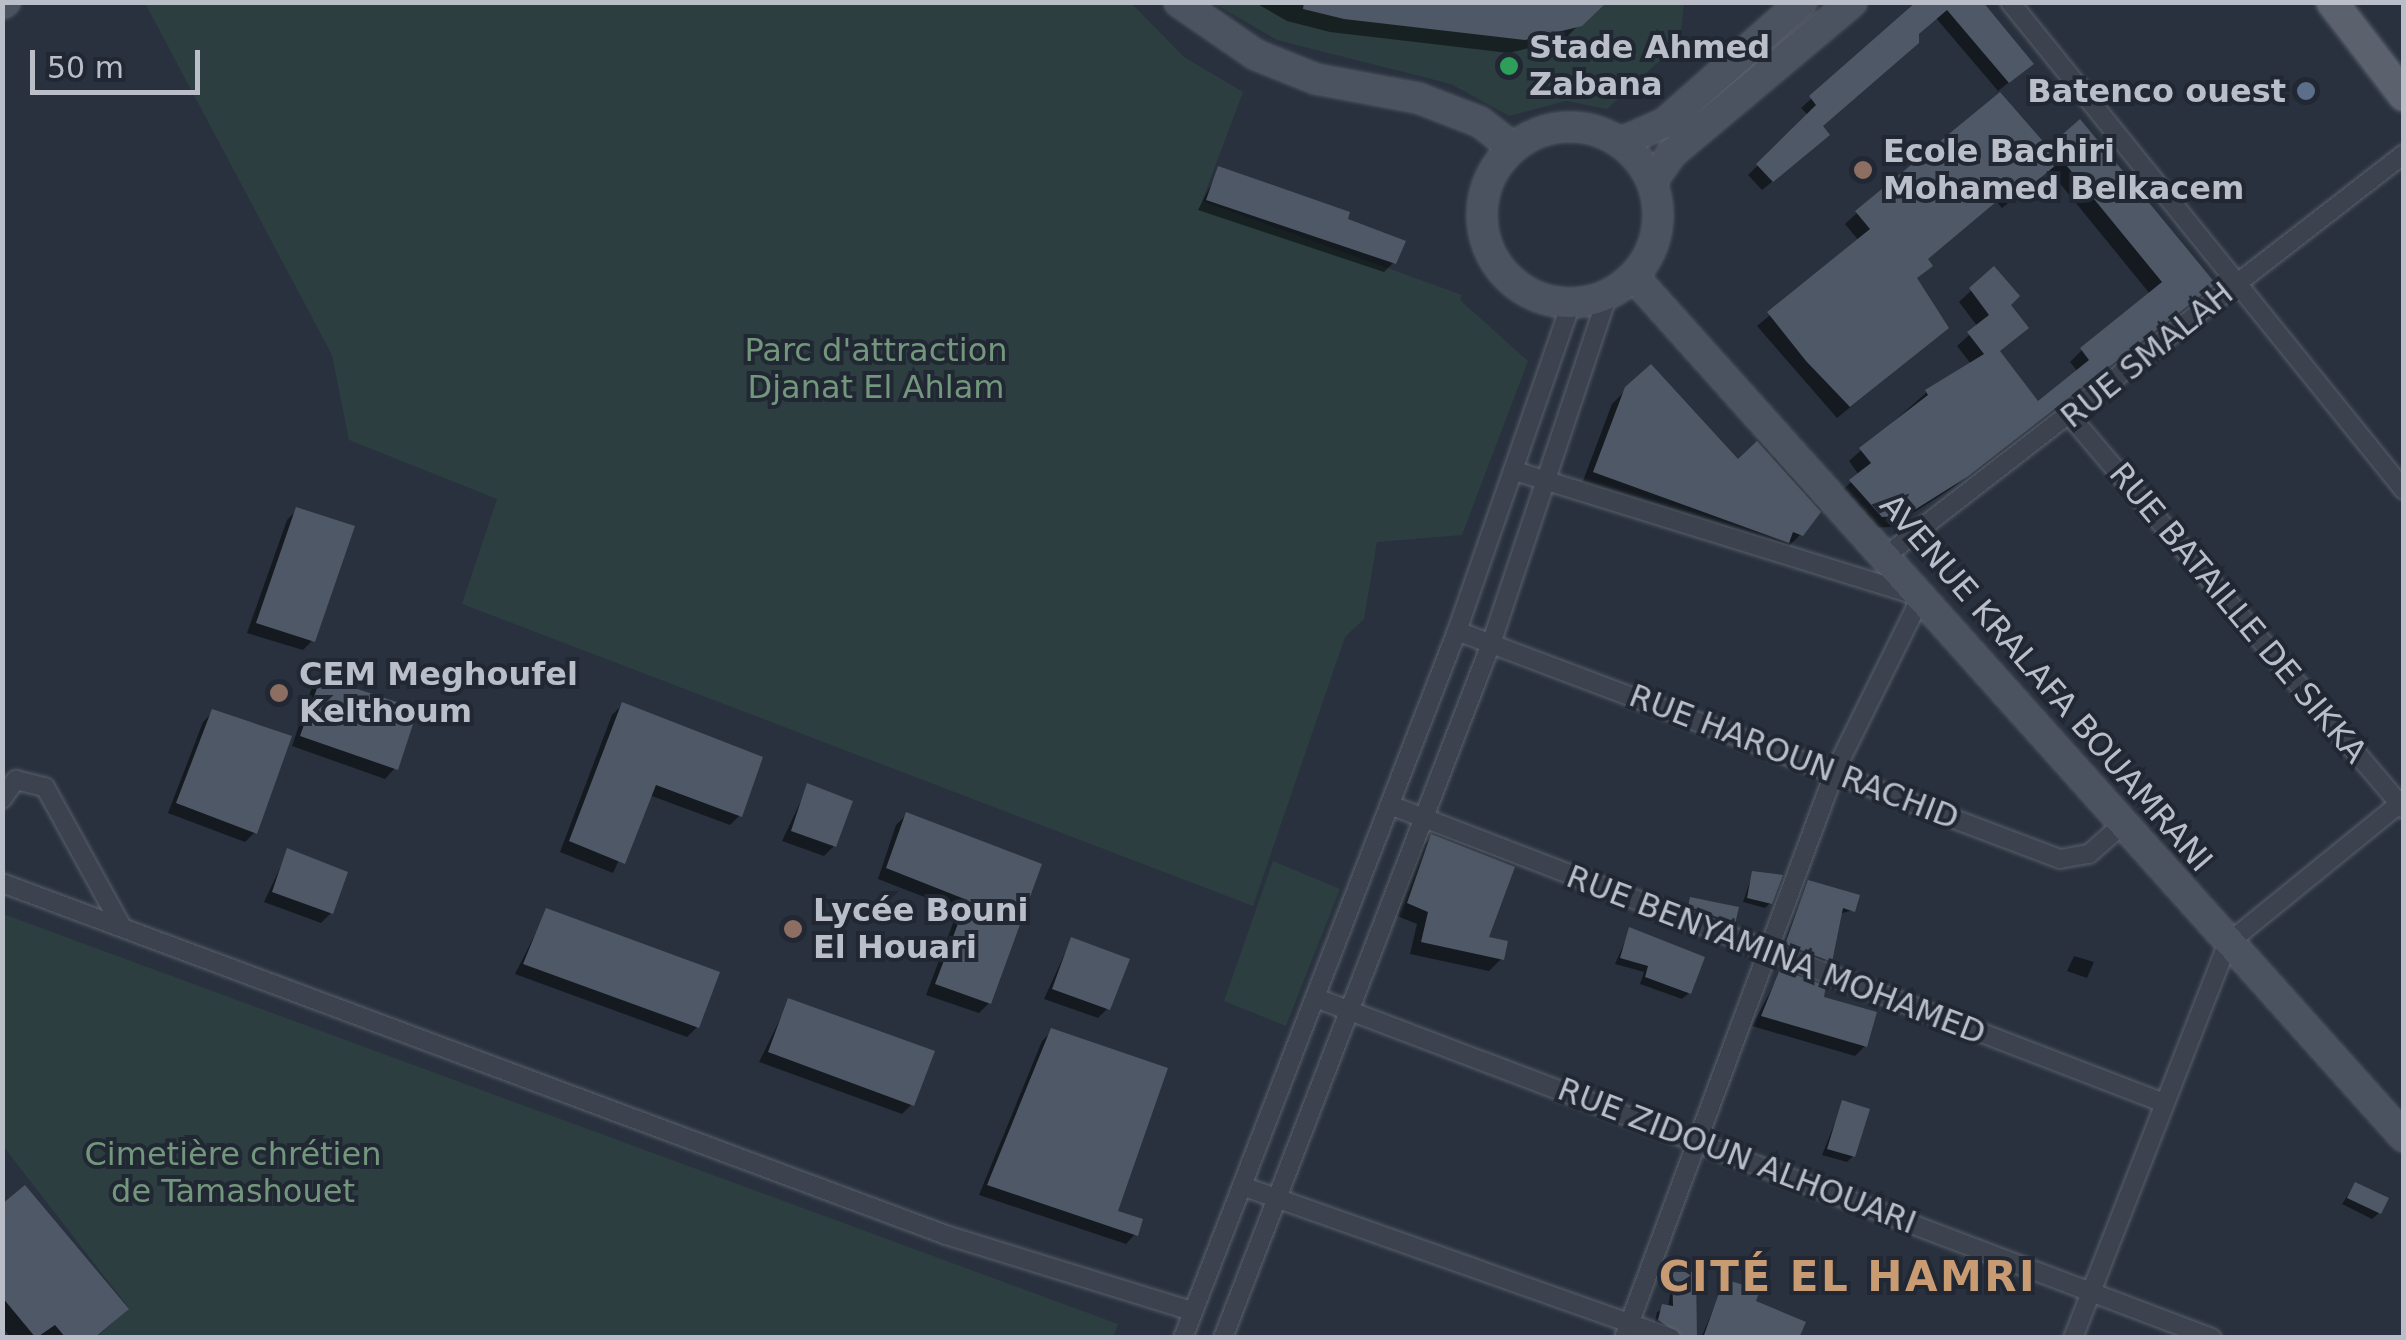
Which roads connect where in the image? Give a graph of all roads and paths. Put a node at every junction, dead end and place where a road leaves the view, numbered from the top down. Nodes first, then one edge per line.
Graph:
1 (1179, 2) edge
2 (1802, 2) edge
3 (1852, 2) edge
4 (2010, 2) edge
5 (2332, 2) edge
6 (2404, 96) edge
7 (1622, 142) junction
8 (1512, 147) junction
9 (2404, 154) edge
10 (1653, 180) junction
11 (1634, 277) junction
12 (2234, 286) junction
13 (1608, 296) junction
14 (1571, 304) junction
15 (2072, 417) junction
16 (1515, 471) junction
17 (1549, 482) junction
18 (2404, 490) edge
19 (1888, 554) junction
20 (1920, 597) junction
21 (1457, 631) junction
22 (1492, 644) junction
23 (1836, 770) junction
24 (2, 799) edge
25 (2402, 804) edge
26 (1390, 805) junction
27 (1424, 817) junction
28 (2123, 824) junction
29 (2, 883) edge
30 (122, 927) junction
31 (2228, 943) junction
32 (1767, 956) junction
33 (1316, 998) junction
34 (1352, 1011) junction
35 (2164, 1103) junction
36 (2404, 1137) edge
37 (1698, 1140) junction
38 (1242, 1186) junction
39 (1279, 1199) junction
40 (2089, 1291) junction
41 (1192, 1311) junction
42 (1627, 1330) edge
43 (1182, 1338) edge
44 (1223, 1338) edge
45 (1671, 1338) edge
46 (2073, 1338) edge
47 (2212, 1338) edge

1 - 8 street
2 - 7 street
3 - 10 street
4 - 12 street
5 - 6 main road
7 - 8 street
7 - 10 street
8 - 14 street
9 - 12 street, RUE SMALAH
10 - 11 street
11 - 13 street
11 - 19 street, AVENUE KRALAFA BOUAMRANI
12 - 15 street, RUE SMALAH
12 - 18 street
13 - 14 street
13 - 17 street
14 - 16 street
15 - 19 street, RUE SMALAH
15 - 25 street, RUE BATAILLE DE SIKKA
16 - 17 street
16 - 21 street
17 - 20 street
17 - 22 street
19 - 20 street, AVENUE KRALAFA BOUAMRANI
20 - 23 street
20 - 28 street, AVENUE KRALAFA BOUAMRANI
21 - 22 street, RUE HAROUN RACHID
21 - 26 street
22 - 23 street, RUE HAROUN RACHID
22 - 27 street
23 - 28 street, RUE HAROUN RACHID
23 - 32 street
24 - 30 street
25 - 31 street
26 - 27 street, RUE BENYAMINA MOHAMED
26 - 33 street
27 - 32 street, RUE BENYAMINA MOHAMED
27 - 34 street
28 - 31 street, AVENUE KRALAFA BOUAMRANI
29 - 30 street
30 - 41 street
31 - 35 street
31 - 36 street, AVENUE KRALAFA BOUAMRANI
32 - 35 street, RUE BENYAMINA MOHAMED
32 - 37 street
33 - 34 street, RUE ZIDOUN ALHOUARI
33 - 38 street
34 - 37 street, RUE ZIDOUN ALHOUARI
34 - 39 street
35 - 40 street
37 - 40 street, RUE ZIDOUN ALHOUARI
37 - 42 street
38 - 39 street
38 - 41 street
39 - 42 street
39 - 44 street
40 - 46 street
40 - 47 street, RUE ZIDOUN ALHOUARI
41 - 43 street
42 - 45 street

